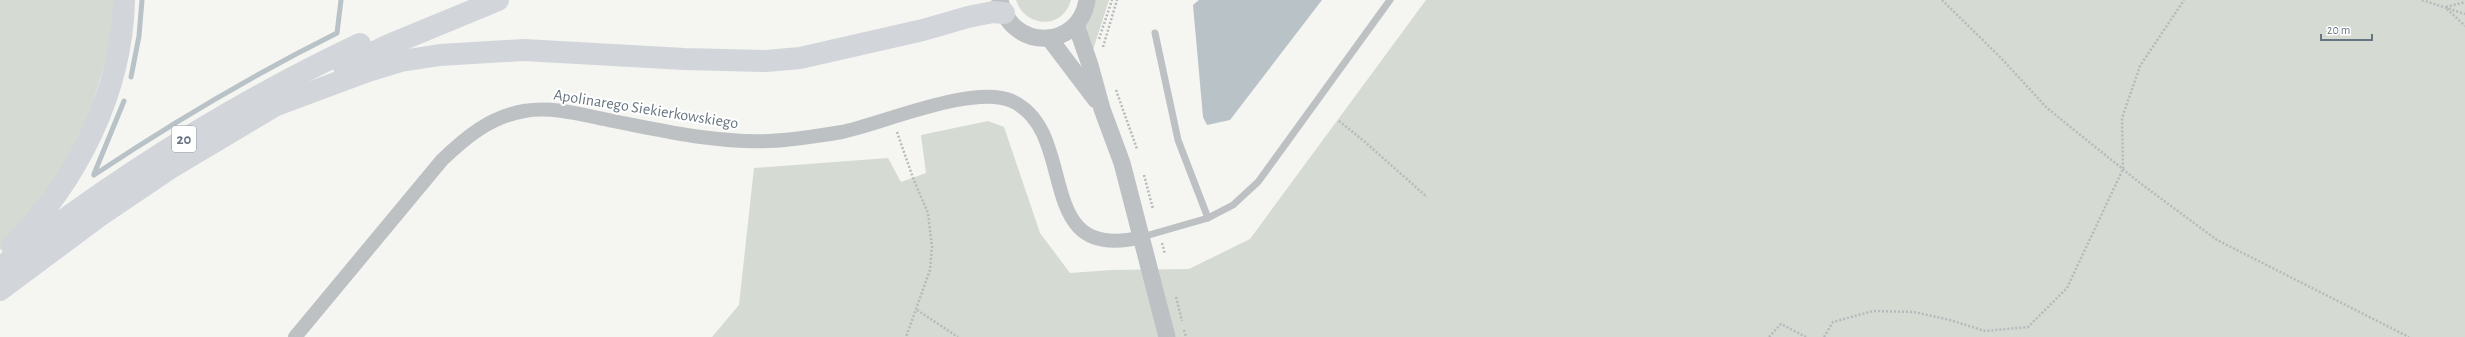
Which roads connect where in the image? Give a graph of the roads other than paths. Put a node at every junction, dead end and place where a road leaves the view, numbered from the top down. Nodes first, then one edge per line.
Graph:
1 (124, 0) edge
2 (462, 0) edge
3 (498, 0) edge
4 (1087, 0) edge
5 (1390, 0) edge
6 (1002, 7) edge
7 (1076, 25) junction
8 (1155, 33) dead end
9 (1049, 38) junction
10 (274, 106) junction
11 (1102, 109) junction
12 (1208, 218) junction
13 (1142, 237) junction
14 (0, 258) edge
15 (0, 268) edge
16 (0, 290) edge
17 (296, 337) edge
18 (1167, 337) edge

1 - 14 main road
2 - 15 main road, 20
3 - 10 main road, 20
4 - 7 street
5 - 12 lane
6 - 9 street
6 - 10 main road
7 - 9 street
7 - 11 street
8 - 12 lane
9 - 11 street
10 - 16 main road, 20
11 - 13 street
12 - 13 lane
13 - 17 street, Apolinarego Siekierkowskiego
13 - 18 street

